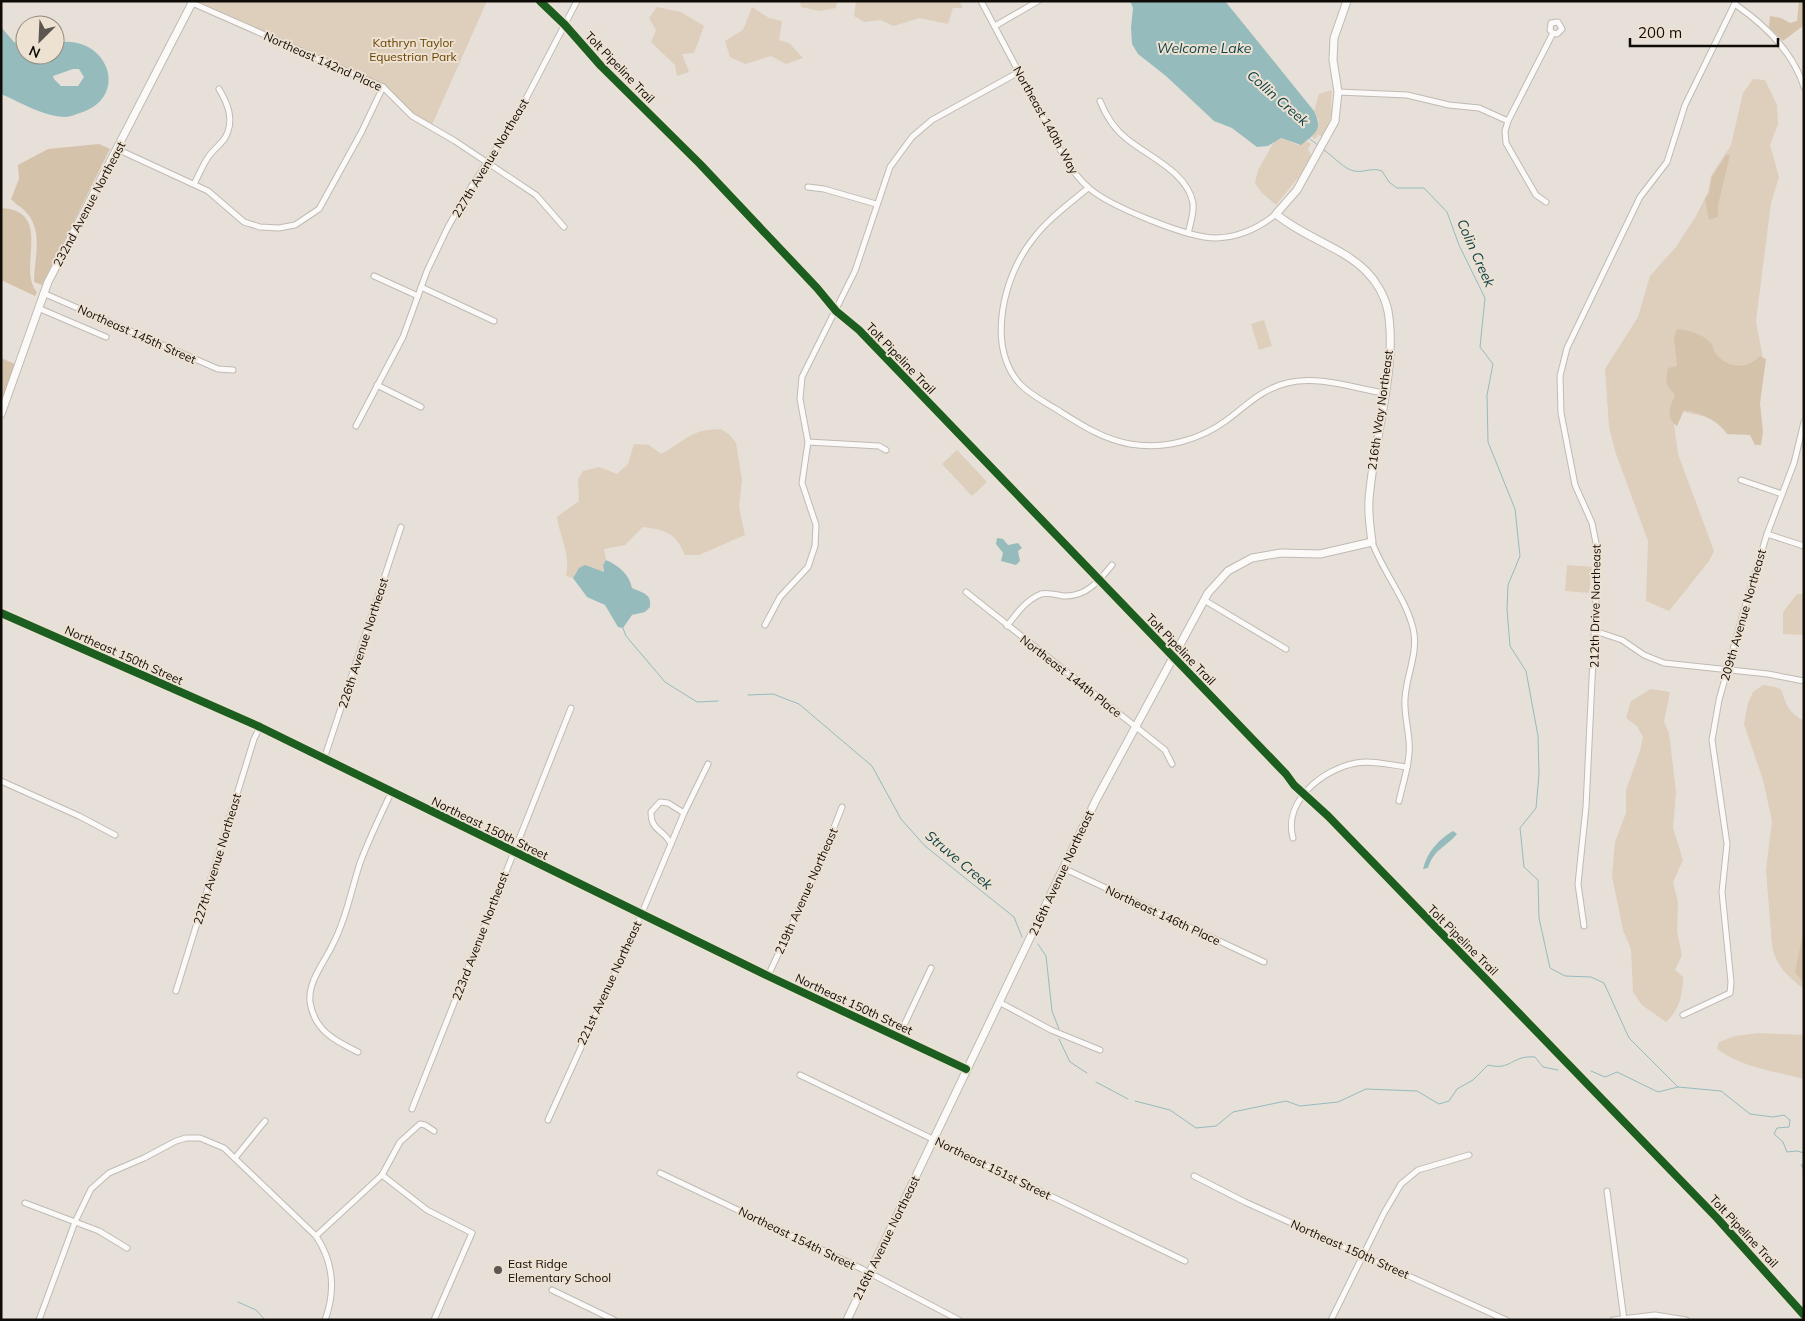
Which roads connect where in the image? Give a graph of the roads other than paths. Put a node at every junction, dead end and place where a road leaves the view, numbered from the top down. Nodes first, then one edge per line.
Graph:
1 (577, 1) edge
2 (981, 1) edge
3 (1038, 1) edge
4 (1347, 1) edge
5 (192, 2) edge
6 (1736, 3) edge
7 (995, 26) junction
8 (1553, 33) dead end
9 (1019, 72) junction
10 (383, 86) junction
11 (1804, 86) edge
12 (219, 90) dead end
13 (1338, 92) junction
14 (1100, 101) dead end
15 (1508, 121) junction
16 (117, 150) junction
17 (487, 161) junction
18 (194, 184) junction
19 (808, 187) dead end
20 (1088, 188) junction
21 (1546, 202) dead end
22 (876, 204) junction
23 (1276, 214) junction
24 (564, 227) dead end
25 (1188, 233) junction
26 (374, 276) dead end
27 (421, 287) junction
28 (43, 293) junction
29 (418, 296) junction
30 (38, 308) junction
31 (494, 321) dead end
32 (106, 337) dead end
33 (233, 370) dead end
34 (377, 385) junction
35 (1384, 393) junction
36 (420, 407) dead end
37 (1, 414) edge
38 (1804, 423) edge
39 (356, 426) dead end
40 (808, 442) junction
41 (886, 450) dead end
42 (1741, 480) dead end
43 (1782, 494) junction
44 (401, 527) dead end
45 (1766, 534) junction
46 (1372, 542) junction
47 (1804, 546) edge
48 (1112, 566) dead end
49 (966, 592) dead end
50 (1204, 600) junction
51 (1, 613) edge
52 (765, 625) dead end
53 (1007, 626) junction
54 (1595, 631) junction
55 (1286, 649) dead end
56 (1728, 669) junction
57 (1804, 682) edge
58 (571, 708) dead end
59 (1135, 726) junction
60 (260, 727) junction
61 (324, 759) junction
62 (708, 764) dead end
63 (1172, 764) dead end
64 (1407, 767) junction
65 (1, 781) edge
66 (391, 793) junction
67 (1399, 801) dead end
68 (842, 806) dead end
69 (684, 813) junction
70 (115, 835) dead end
71 (1293, 838) dead end
72 (671, 844) junction
73 (513, 851) junction
74 (1063, 868) junction
75 (642, 913) junction
76 (1584, 926) dead end
77 (1264, 962) dead end
78 (931, 968) dead end
79 (768, 976) junction
80 (176, 991) dead end
81 (999, 1002) junction
82 (1683, 1015) dead end
83 (898, 1038) junction
84 (1100, 1050) dead end
85 (358, 1052) dead end
86 (966, 1069) junction
87 (800, 1075) dead end
88 (412, 1108) dead end
89 (548, 1120) dead end
90 (265, 1121) dead end
91 (434, 1131) dead end
92 (933, 1139) junction
93 (1468, 1155) dead end
94 (235, 1158) junction
95 (660, 1173) dead end
96 (382, 1175) junction
97 (1194, 1176) dead end
98 (1607, 1191) dead end
99 (26, 1202) dead end
100 (75, 1222) junction
101 (316, 1236) junction
102 (127, 1248) dead end
103 (1365, 1255) junction
104 (1185, 1261) dead end
105 (868, 1274) junction
106 (552, 1290) dead end
107 (1624, 1319) edge
108 (39, 1320) edge
109 (325, 1320) edge
110 (434, 1320) edge
111 (614, 1320) edge
112 (847, 1320) edge
113 (960, 1320) edge
114 (1331, 1320) edge
115 (1506, 1320) edge
116 (1613, 1320) edge
117 (1686, 1320) edge

1 - 17 street, 227th Avenue Northeast
2 - 7 street, Northeast 140th Way
3 - 7 street
4 - 13 street
5 - 10 street, Northeast 142nd Place
5 - 16 street, 232nd Avenue Northeast
6 - 11 street
6 - 54 street, 212th Drive Northeast
7 - 9 street, Northeast 140th Way
8 - 15 street
9 - 20 street, Northeast 140th Way
9 - 22 street
10 - 17 street, Northeast 142nd Place
10 - 18 street
12 - 18 street
13 - 15 street
13 - 23 street
14 - 25 street
15 - 21 street
16 - 18 street
16 - 28 street, 232nd Avenue Northeast
17 - 24 street, Northeast 142nd Place
17 - 27 street, 227th Avenue Northeast
19 - 22 street
20 - 25 street, Northeast 140th Way
20 - 35 street
22 - 40 street
23 - 25 street, Northeast 140th Way
23 - 35 street, 216th Way Northeast
26 - 29 street
27 - 29 street, 227th Avenue Northeast
27 - 31 street
28 - 30 street, 232nd Avenue Northeast
28 - 33 street, Northeast 145th Street
29 - 34 street, 227th Avenue Northeast
30 - 32 street
30 - 37 street, 232nd Avenue Northeast
34 - 36 street
34 - 39 street, 227th Avenue Northeast
35 - 46 street, 216th Way Northeast
38 - 43 street, 209th Avenue Northeast
40 - 41 street
40 - 52 street
42 - 43 street
43 - 45 street, 209th Avenue Northeast
44 - 61 street, 226th Avenue Northeast
45 - 47 street
45 - 56 street, 209th Avenue Northeast
46 - 50 street, 216th Avenue Northeast
46 - 64 street, 216th Way Northeast
48 - 53 street
49 - 53 street, Northeast 144th Place
50 - 55 street
50 - 59 street, 216th Avenue Northeast
51 - 60 street, Northeast 150th Street
53 - 59 street, Northeast 144th Place
54 - 56 street
54 - 76 street, 212th Drive Northeast
56 - 57 street
56 - 82 street, 209th Avenue Northeast
58 - 73 street, 223rd Avenue Northeast
59 - 63 street, Northeast 144th Place
59 - 74 street, 216th Avenue Northeast
60 - 61 street, Northeast 150th Street
60 - 80 street, 227th Avenue Northeast
61 - 66 street, Northeast 150th Street
62 - 69 street, 221st Avenue Northeast
64 - 67 street, 216th Way Northeast
64 - 71 street
65 - 70 street
66 - 73 street, Northeast 150th Street
66 - 85 street
68 - 79 street, 219th Avenue Northeast
69 - 72 street, 221st Avenue Northeast
69 - 72 street
72 - 75 street, 221st Avenue Northeast
73 - 75 street, Northeast 150th Street
73 - 88 street, 223rd Avenue Northeast
74 - 77 street, Northeast 146th Place
74 - 81 street, 216th Avenue Northeast
75 - 79 street, Northeast 150th Street
75 - 89 street, 221st Avenue Northeast
78 - 83 street
79 - 83 street, Northeast 150th Street
81 - 84 street
81 - 86 street, 216th Avenue Northeast
83 - 86 street, Northeast 150th Street
86 - 92 street, 216th Avenue Northeast
87 - 92 street, Northeast 151st Street
90 - 94 street
91 - 96 street
92 - 104 street, Northeast 151st Street
92 - 105 street, 216th Avenue Northeast
93 - 103 street
94 - 100 street
94 - 101 street
95 - 105 street, Northeast 154th Street
96 - 101 street
96 - 110 street
97 - 103 street, Northeast 150th Street
98 - 107 street
99 - 100 street
100 - 102 street
100 - 108 street
101 - 109 street
103 - 114 street
103 - 115 street, Northeast 150th Street
105 - 112 street, 216th Avenue Northeast
105 - 113 street, Northeast 154th Street
106 - 111 street
107 - 116 street
107 - 117 street

